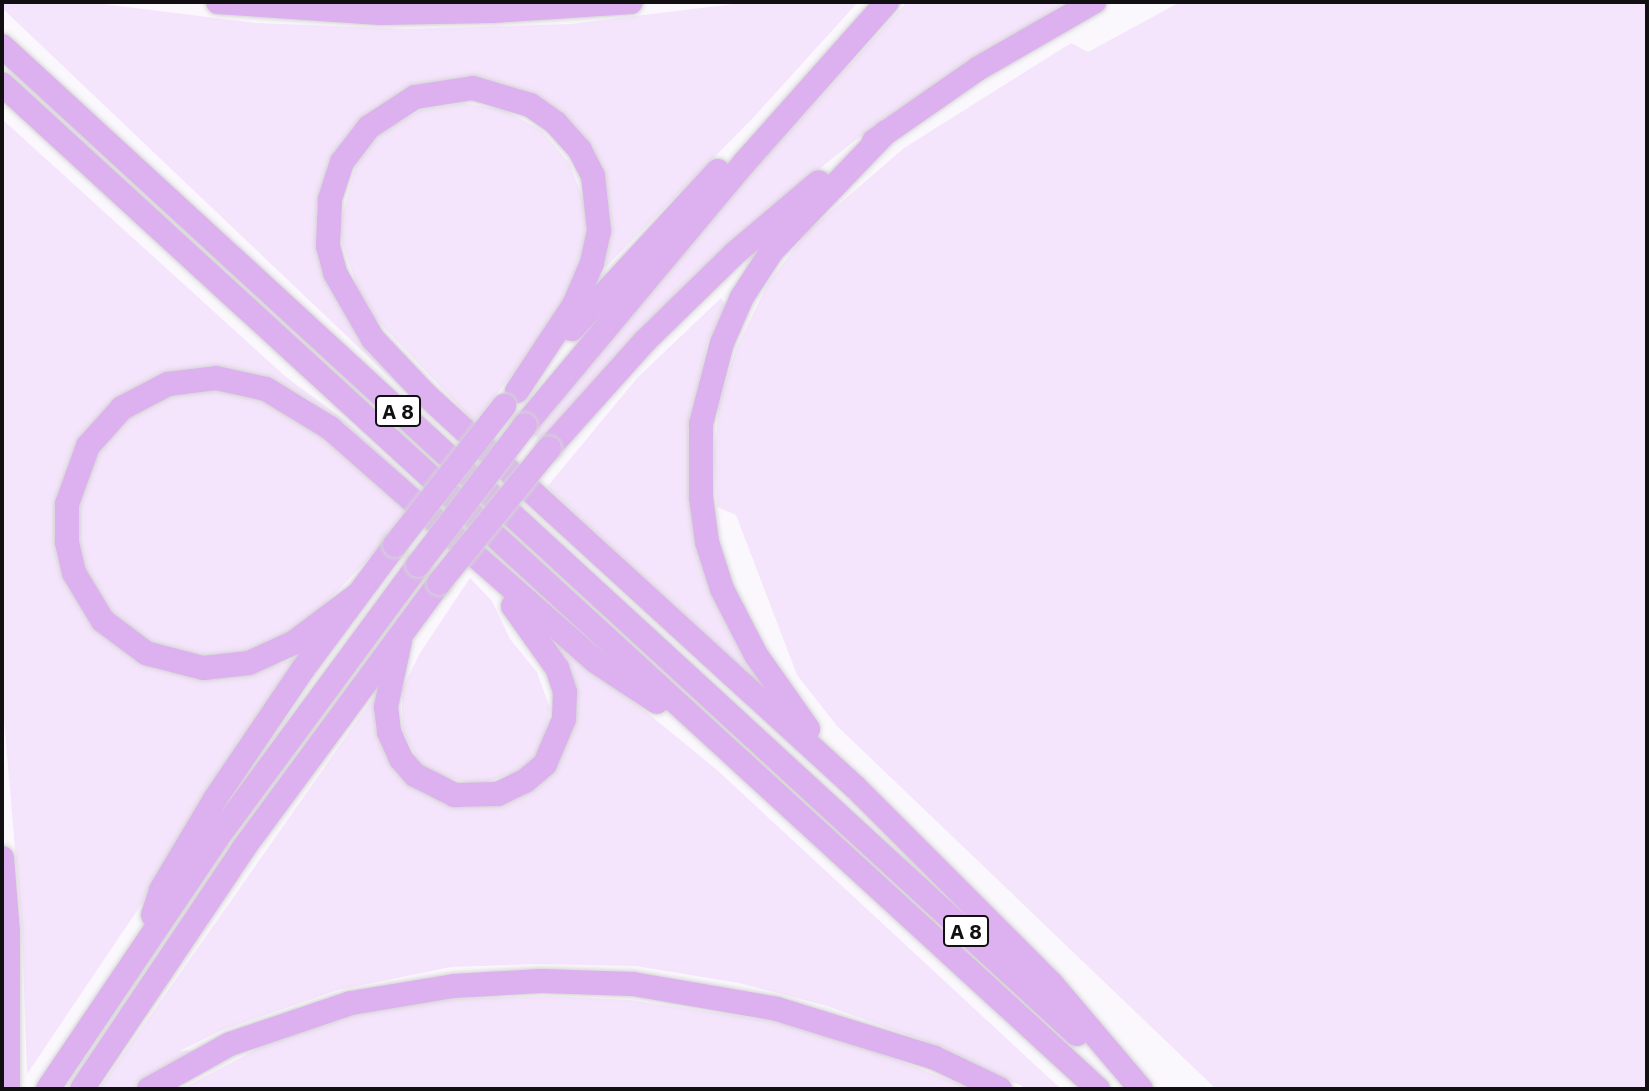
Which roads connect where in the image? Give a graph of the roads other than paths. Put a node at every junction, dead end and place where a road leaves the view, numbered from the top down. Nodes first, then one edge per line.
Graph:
1 (218, 2) edge
2 (631, 2) edge
3 (887, 2) edge
4 (1094, 2) edge
5 (2, 46) edge
6 (830, 65) junction
7 (2, 84) edge
8 (886, 132) junction
9 (511, 398) junction
10 (494, 575) junction
11 (358, 595) junction
12 (401, 633) junction
13 (718, 742) junction
14 (855, 787) junction
15 (2, 858) edge
16 (143, 946) junction
17 (8, 1089) edge
18 (48, 1089) edge
19 (82, 1089) edge
20 (149, 1089) edge
21 (1000, 1089) edge
22 (1098, 1089) edge
23 (1139, 1089) edge

1 - 2 highway
3 - 6 highway
4 - 8 highway
5 - 23 highway, A 8
6 - 9 highway
6 - 16 highway, bridge
7 - 13 highway, A 8
8 - 12 highway, bridge
8 - 14 highway
9 - 11 highway, bridge
9 - 14 highway
10 - 11 highway
10 - 12 highway
10 - 13 highway
11 - 16 highway
12 - 19 highway
13 - 22 highway, A 8
14 - 23 highway
15 - 17 highway
16 - 18 highway
20 - 21 highway

